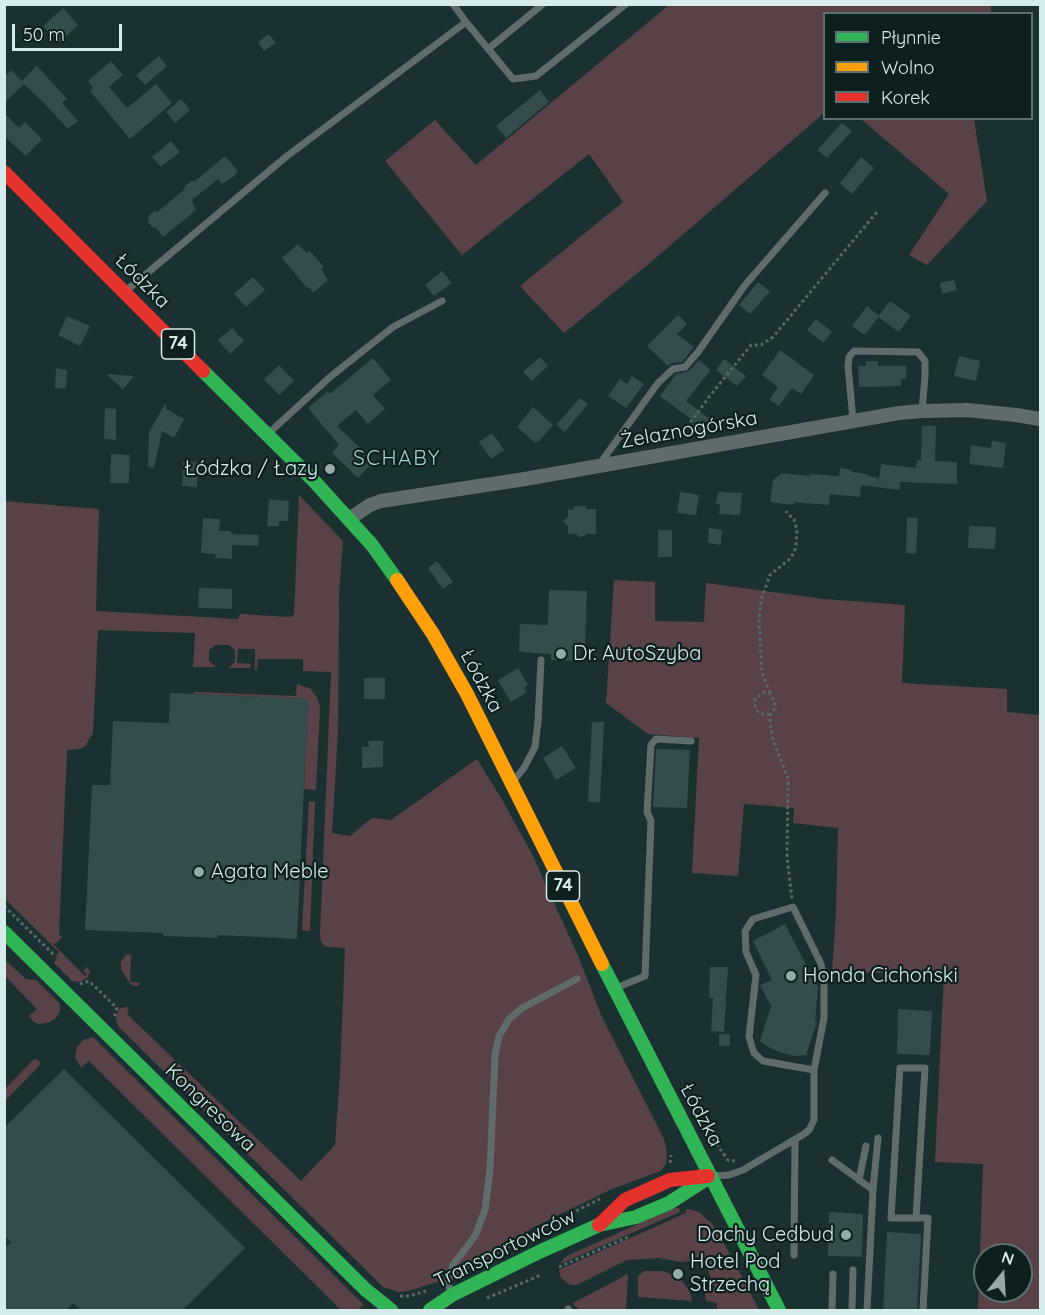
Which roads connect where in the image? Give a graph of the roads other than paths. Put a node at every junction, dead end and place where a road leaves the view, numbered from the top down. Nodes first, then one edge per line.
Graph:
1 (453, 4) edge
2 (543, 4) edge
3 (626, 4) edge
4 (466, 22) junction
5 (488, 49) junction
6 (4, 172) edge
7 (825, 193) dead end
8 (125, 292) junction
9 (442, 301) dead end
10 (922, 411) junction
11 (1041, 419) edge
12 (853, 420) junction
13 (268, 433) junction
14 (598, 465) junction
15 (349, 519) junction
16 (541, 660) dead end
17 (691, 741) dead end
18 (512, 782) junction
19 (4, 932) edge
20 (576, 979) dead end
21 (614, 989) junction
22 (814, 1070) junction
23 (878, 1138) dead end
24 (795, 1140) junction
25 (866, 1146) dead end
26 (832, 1160) dead end
27 (711, 1176) junction
28 (859, 1180) junction
29 (873, 1190) junction
30 (916, 1218) junction
31 (599, 1225) junction
32 (794, 1255) dead end
33 (853, 1270) dead end
34 (833, 1274) dead end
35 (452, 1295) junction
36 (391, 1311) edge
37 (430, 1311) edge
38 (779, 1311) edge
39 (832, 1311) edge
40 (852, 1311) edge
41 (867, 1311) edge
42 (923, 1311) edge

1 - 4 lane
2 - 5 lane
3 - 5 lane
4 - 5 lane
4 - 8 lane
6 - 8 main road, Łódzka / 74
7 - 14 lane
8 - 13 main road, Łódzka / 74
9 - 13 lane
10 - 11 street, Żelaznogórska
10 - 12 street, Żelaznogórska
10 - 12 lane
12 - 14 street, Żelaznogórska
13 - 15 main road, Łódzka / 74
14 - 15 street, Żelaznogórska
15 - 18 main road, Łódzka / 74
16 - 18 lane
17 - 21 lane
18 - 21 main road, Łódzka / 74
19 - 36 main road, Kongresowa
20 - 35 lane
21 - 27 main road, Łódzka / 74
22 - 22 lane
22 - 24 lane
23 - 29 lane
24 - 27 lane
24 - 32 lane
25 - 28 lane
26 - 28 lane
27 - 31 main road, Transportowców
27 - 31 main road, Transportowców
27 - 38 main road, Łódzka / 74
28 - 29 lane
29 - 41 lane
30 - 30 lane
30 - 42 lane
31 - 35 main road, Transportowców
33 - 40 lane
34 - 39 lane
35 - 37 main road, Transportowców

